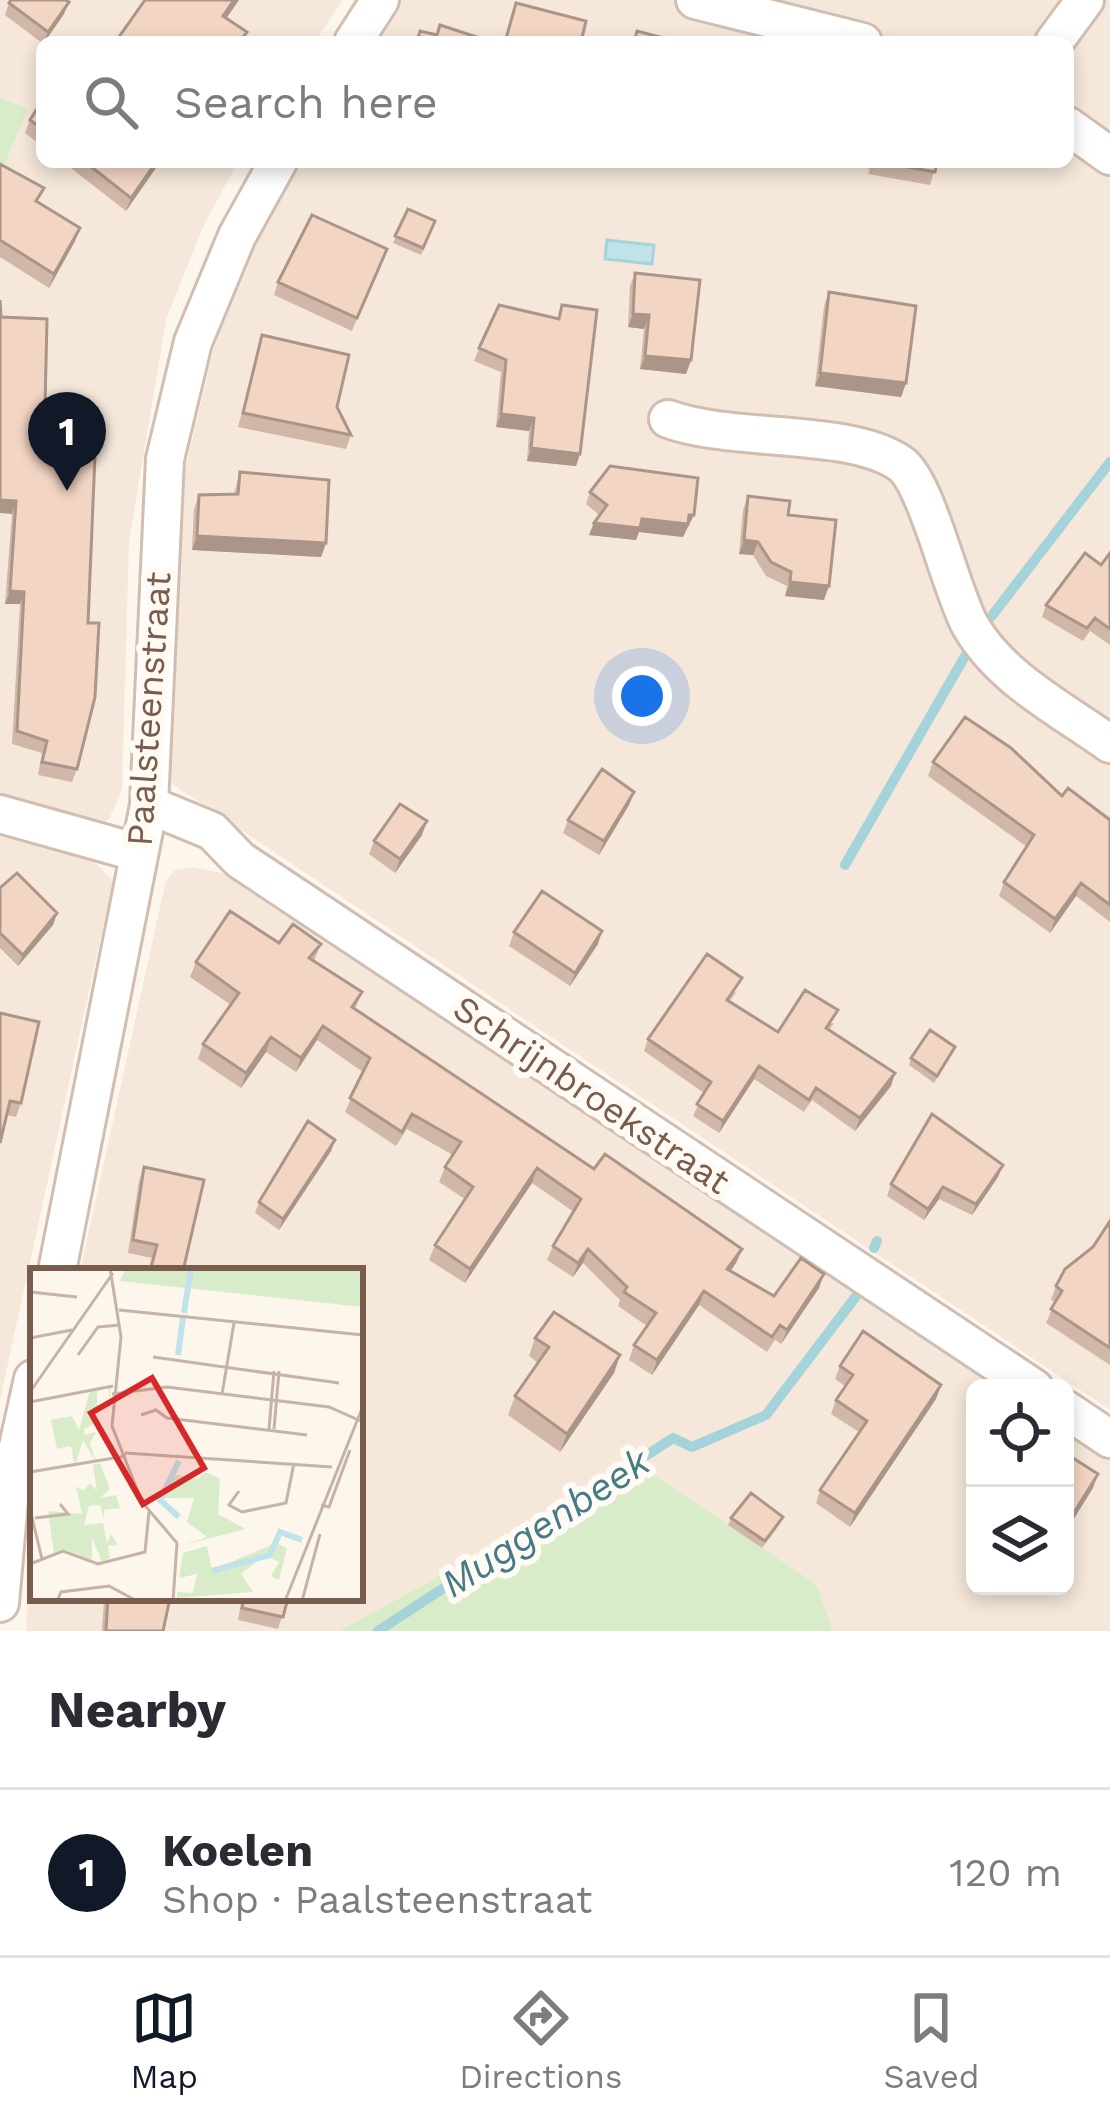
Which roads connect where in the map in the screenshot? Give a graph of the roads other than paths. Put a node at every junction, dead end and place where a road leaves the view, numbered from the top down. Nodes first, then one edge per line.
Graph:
1 (380, 0) edge
2 (695, 0) edge
3 (1085, 0) edge
4 (357, 36) edge
5 (838, 36) edge
6 (1058, 36) edge
7 (1074, 130) edge
8 (1110, 156) edge
9 (275, 168) edge
10 (668, 419) dead end
11 (1110, 744) edge
12 (149, 805) junction
13 (0, 814) edge
14 (139, 853) junction
15 (58, 1268) edge
16 (1020, 1379) edge
17 (30, 1392) edge
18 (1074, 1414) edge
19 (1110, 1438) edge
20 (0, 1603) edge

1 - 4 street
2 - 5 street
3 - 6 street
7 - 8 street
9 - 12 street, Paalsteenstraat
10 - 11 street
12 - 14 street, Paalsteenstraat
12 - 16 street, Schrijnbroekstraat
13 - 14 street
14 - 15 street, Paalsteenstraat
17 - 20 street
18 - 19 street

